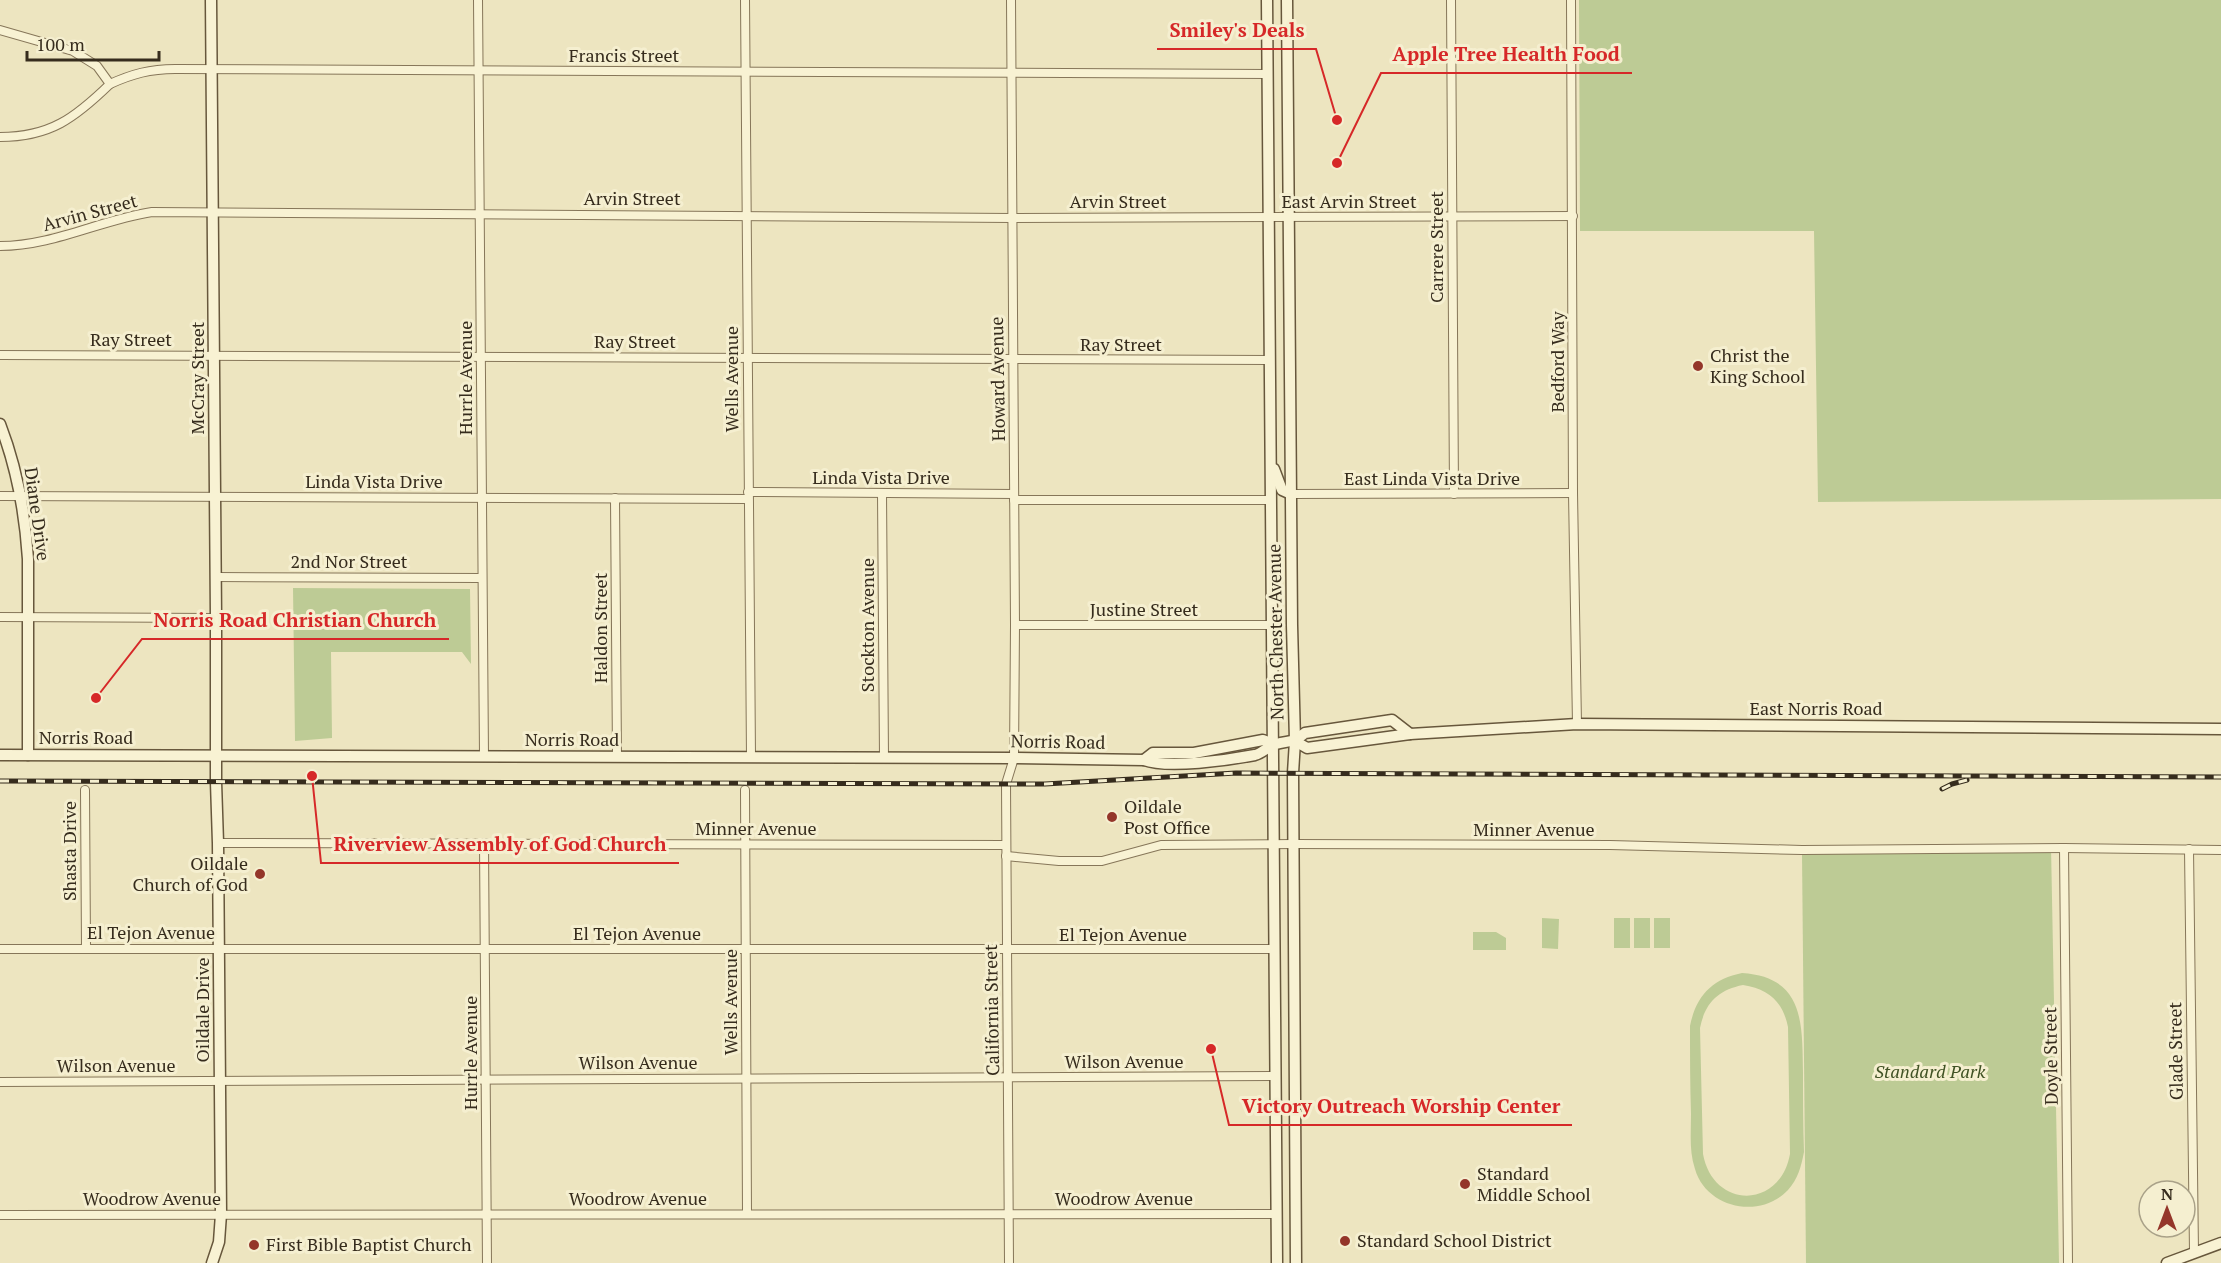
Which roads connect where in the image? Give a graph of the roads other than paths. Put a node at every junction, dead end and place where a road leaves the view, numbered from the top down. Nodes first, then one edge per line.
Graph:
1 (212, 0) edge
2 (478, 0) edge
3 (745, 0) edge
4 (1011, 0) edge
5 (1267, 0) edge
6 (1287, 0) edge
7 (1451, 0) edge
8 (1571, 0) edge
9 (0, 30) edge
10 (212, 69) junction
11 (479, 70) junction
12 (745, 72) junction
13 (1011, 74) junction
14 (1268, 74) junction
15 (110, 84) junction
16 (0, 137) edge
17 (213, 212) junction
18 (480, 213) junction
19 (746, 215) junction
20 (1573, 216) junction
21 (1269, 217) junction
22 (1452, 217) junction
23 (1012, 218) junction
24 (1289, 218) junction
25 (0, 246) edge
26 (0, 355) edge
27 (214, 355) junction
28 (481, 356) junction
29 (747, 358) junction
30 (1013, 360) junction
31 (1270, 360) junction
32 (0, 424) edge
33 (1271, 460) junction
34 (882, 493) junction
35 (1573, 493) junction
36 (1291, 494) junction
37 (1454, 494) junction
38 (0, 496) edge
39 (21, 496) junction
40 (215, 496) junction
41 (748, 496) junction
42 (482, 497) junction
43 (1014, 497) junction
44 (615, 498) junction
45 (1271, 500) junction
46 (216, 577) junction
47 (482, 578) junction
48 (0, 617) edge
49 (28, 617) junction
50 (216, 618) junction
51 (1015, 625) junction
52 (1272, 625) junction
53 (1577, 724) junction
54 (2221, 729) edge
55 (1410, 734) junction
56 (1295, 741) junction
57 (1274, 744) junction
58 (0, 755) edge
59 (28, 755) junction
60 (215, 755) junction
61 (484, 756) junction
62 (617, 757) junction
63 (751, 757) junction
64 (884, 758) junction
65 (1014, 758) junction
66 (85, 790) dead end
67 (746, 790) dead end
68 (218, 843) junction
69 (484, 843) junction
70 (746, 844) junction
71 (1005, 844) junction
72 (1274, 844) junction
73 (1293, 844) junction
74 (2064, 848) junction
75 (2189, 849) junction
76 (2221, 850) edge
77 (1006, 856) junction
78 (86, 948) junction
79 (219, 948) junction
80 (485, 948) junction
81 (0, 949) edge
82 (746, 949) junction
83 (1274, 949) junction
84 (1006, 950) junction
85 (1275, 1076) junction
86 (747, 1077) junction
87 (1008, 1077) junction
88 (486, 1079) junction
89 (220, 1081) junction
90 (0, 1082) edge
91 (221, 1214) junction
92 (487, 1214) junction
93 (747, 1214) junction
94 (1276, 1214) junction
95 (0, 1215) edge
96 (1009, 1215) junction
97 (2221, 1243) edge
98 (2194, 1252) junction
99 (212, 1263) edge
100 (487, 1263) edge
101 (1009, 1263) edge
102 (1277, 1263) edge
103 (1296, 1263) edge
104 (2068, 1263) edge
105 (2167, 1263) edge

1 - 10 street, McCray Street
2 - 11 street, Hurrle Avenue
3 - 12 street, Wells Avenue
4 - 13 street, Howard Avenue
5 - 14 street, North Chester Avenue
6 - 24 street, North Chester Avenue
7 - 22 street, Carrere Street
8 - 20 street, Bedford Way
9 - 15 street
10 - 11 street, Francis Street
10 - 15 street, Francis Street
10 - 17 street, McCray Street
11 - 12 street, Francis Street
11 - 18 street, Hurrle Avenue
12 - 13 street, Francis Street
12 - 19 street, Wells Avenue
13 - 14 street, Francis Street
13 - 23 street, Howard Avenue
14 - 21 street, North Chester Avenue
15 - 16 street
17 - 18 street, Arvin Street
17 - 25 street, Arvin Street
17 - 27 street, McCray Street
18 - 19 street, Arvin Street
18 - 28 street, Hurrle Avenue
19 - 23 street, Arvin Street
19 - 29 street, Wells Avenue
20 - 22 street, East Arvin Street
20 - 35 street, Bedford Way
21 - 23 street, Arvin Street
21 - 24 street, East Arvin Street
21 - 31 street, North Chester Avenue
22 - 24 street, East Arvin Street
22 - 37 street, Carrere Street
23 - 30 street, Howard Avenue
24 - 36 street, North Chester Avenue
26 - 27 street, Ray Street
27 - 28 street, Ray Street
27 - 40 street, McCray Street
28 - 29 street, Ray Street
28 - 42 street, Hurrle Avenue
29 - 30 street, Ray Street
29 - 41 street, Wells Avenue
30 - 31 street, Ray Street
30 - 43 street, Howard Avenue
31 - 33 street, North Chester Avenue
32 - 39 street, Diane Drive
33 - 36 street
33 - 45 street, North Chester Avenue
34 - 41 street, Linda Vista Drive
34 - 43 street, Linda Vista Drive
34 - 64 street, Stockton Avenue
35 - 37 street, East Linda Vista Drive
35 - 53 street, Bedford Way
36 - 37 street, East Linda Vista Drive
36 - 56 street, North Chester Avenue
38 - 39 street, Linda Vista Drive
39 - 40 street, Linda Vista Drive
39 - 49 street, Diane Drive
40 - 42 street, Linda Vista Drive
40 - 46 street, McCray Street
41 - 44 street, Linda Vista Drive
41 - 63 street, Wells Avenue
42 - 44 street, Linda Vista Drive
42 - 47 street, Hurrle Avenue
43 - 45 street, Linda Vista Drive
43 - 51 street, Howard Avenue
44 - 62 street, Haldon Street
45 - 52 street, North Chester Avenue
46 - 47 street, 2nd Nor Street
46 - 50 street, McCray Street
47 - 61 street, Hurrle Avenue
48 - 49 street
49 - 50 street
49 - 59 street, Diane Drive
50 - 60 street, McCray Street
51 - 52 street, Justine Street
51 - 65 street, Howard Avenue
52 - 57 street, North Chester Avenue
53 - 54 street, East Norris Road
53 - 55 street, East Norris Road
55 - 56 street, East Norris Road
55 - 56 street, East Norris Road
56 - 57 street, East Norris Road
56 - 73 street, North Chester Avenue
57 - 65 street, Norris Road
57 - 72 street, North Chester Avenue
58 - 59 street, Norris Road
59 - 60 street, Norris Road
60 - 61 street, Norris Road
60 - 68 street, Oildale Drive
61 - 62 street, Norris Road
62 - 63 street, Norris Road
63 - 64 street, Norris Road
64 - 65 street, Norris Road
65 - 71 street, California Street
66 - 78 street, Shasta Drive
67 - 70 street, Wells Avenue
68 - 69 street, Minner Avenue
68 - 79 street, Oildale Drive
69 - 70 street, Minner Avenue
69 - 80 street, Hurrle Avenue
70 - 71 street, Minner Avenue
70 - 82 street, Wells Avenue
71 - 77 street, California Street
72 - 73 street, Minner Avenue
72 - 77 street, Minner Avenue
72 - 83 street, North Chester Avenue
73 - 74 street, Minner Avenue
73 - 103 street, North Chester Avenue
74 - 75 street, Minner Avenue
74 - 104 street, Doyle Street
75 - 76 street, Minner Avenue
75 - 98 street, Glade Street
77 - 84 street, California Street
78 - 79 street, El Tejon Avenue
78 - 81 street, El Tejon Avenue
79 - 80 street, El Tejon Avenue
79 - 89 street, Oildale Drive
80 - 82 street, El Tejon Avenue
80 - 88 street, Hurrle Avenue
82 - 84 street, El Tejon Avenue
82 - 86 street, Wells Avenue
83 - 84 street, El Tejon Avenue
83 - 85 street, North Chester Avenue
84 - 87 street, California Street
85 - 87 street, Wilson Avenue
85 - 94 street, North Chester Avenue
86 - 87 street, Wilson Avenue
86 - 88 street, Wilson Avenue
86 - 93 street, Wells Avenue
87 - 96 street, California Street
88 - 89 street, Wilson Avenue
88 - 92 street, Hurrle Avenue
89 - 90 street, Wilson Avenue
89 - 91 street, Oildale Drive
91 - 92 street, Woodrow Avenue
91 - 95 street, Woodrow Avenue
91 - 99 street, Oildale Drive
92 - 93 street, Woodrow Avenue
92 - 100 street, Hurrle Avenue
93 - 96 street, Woodrow Avenue
94 - 96 street, Woodrow Avenue
94 - 102 street, North Chester Avenue
96 - 101 street, California Street
97 - 98 street
98 - 105 street

